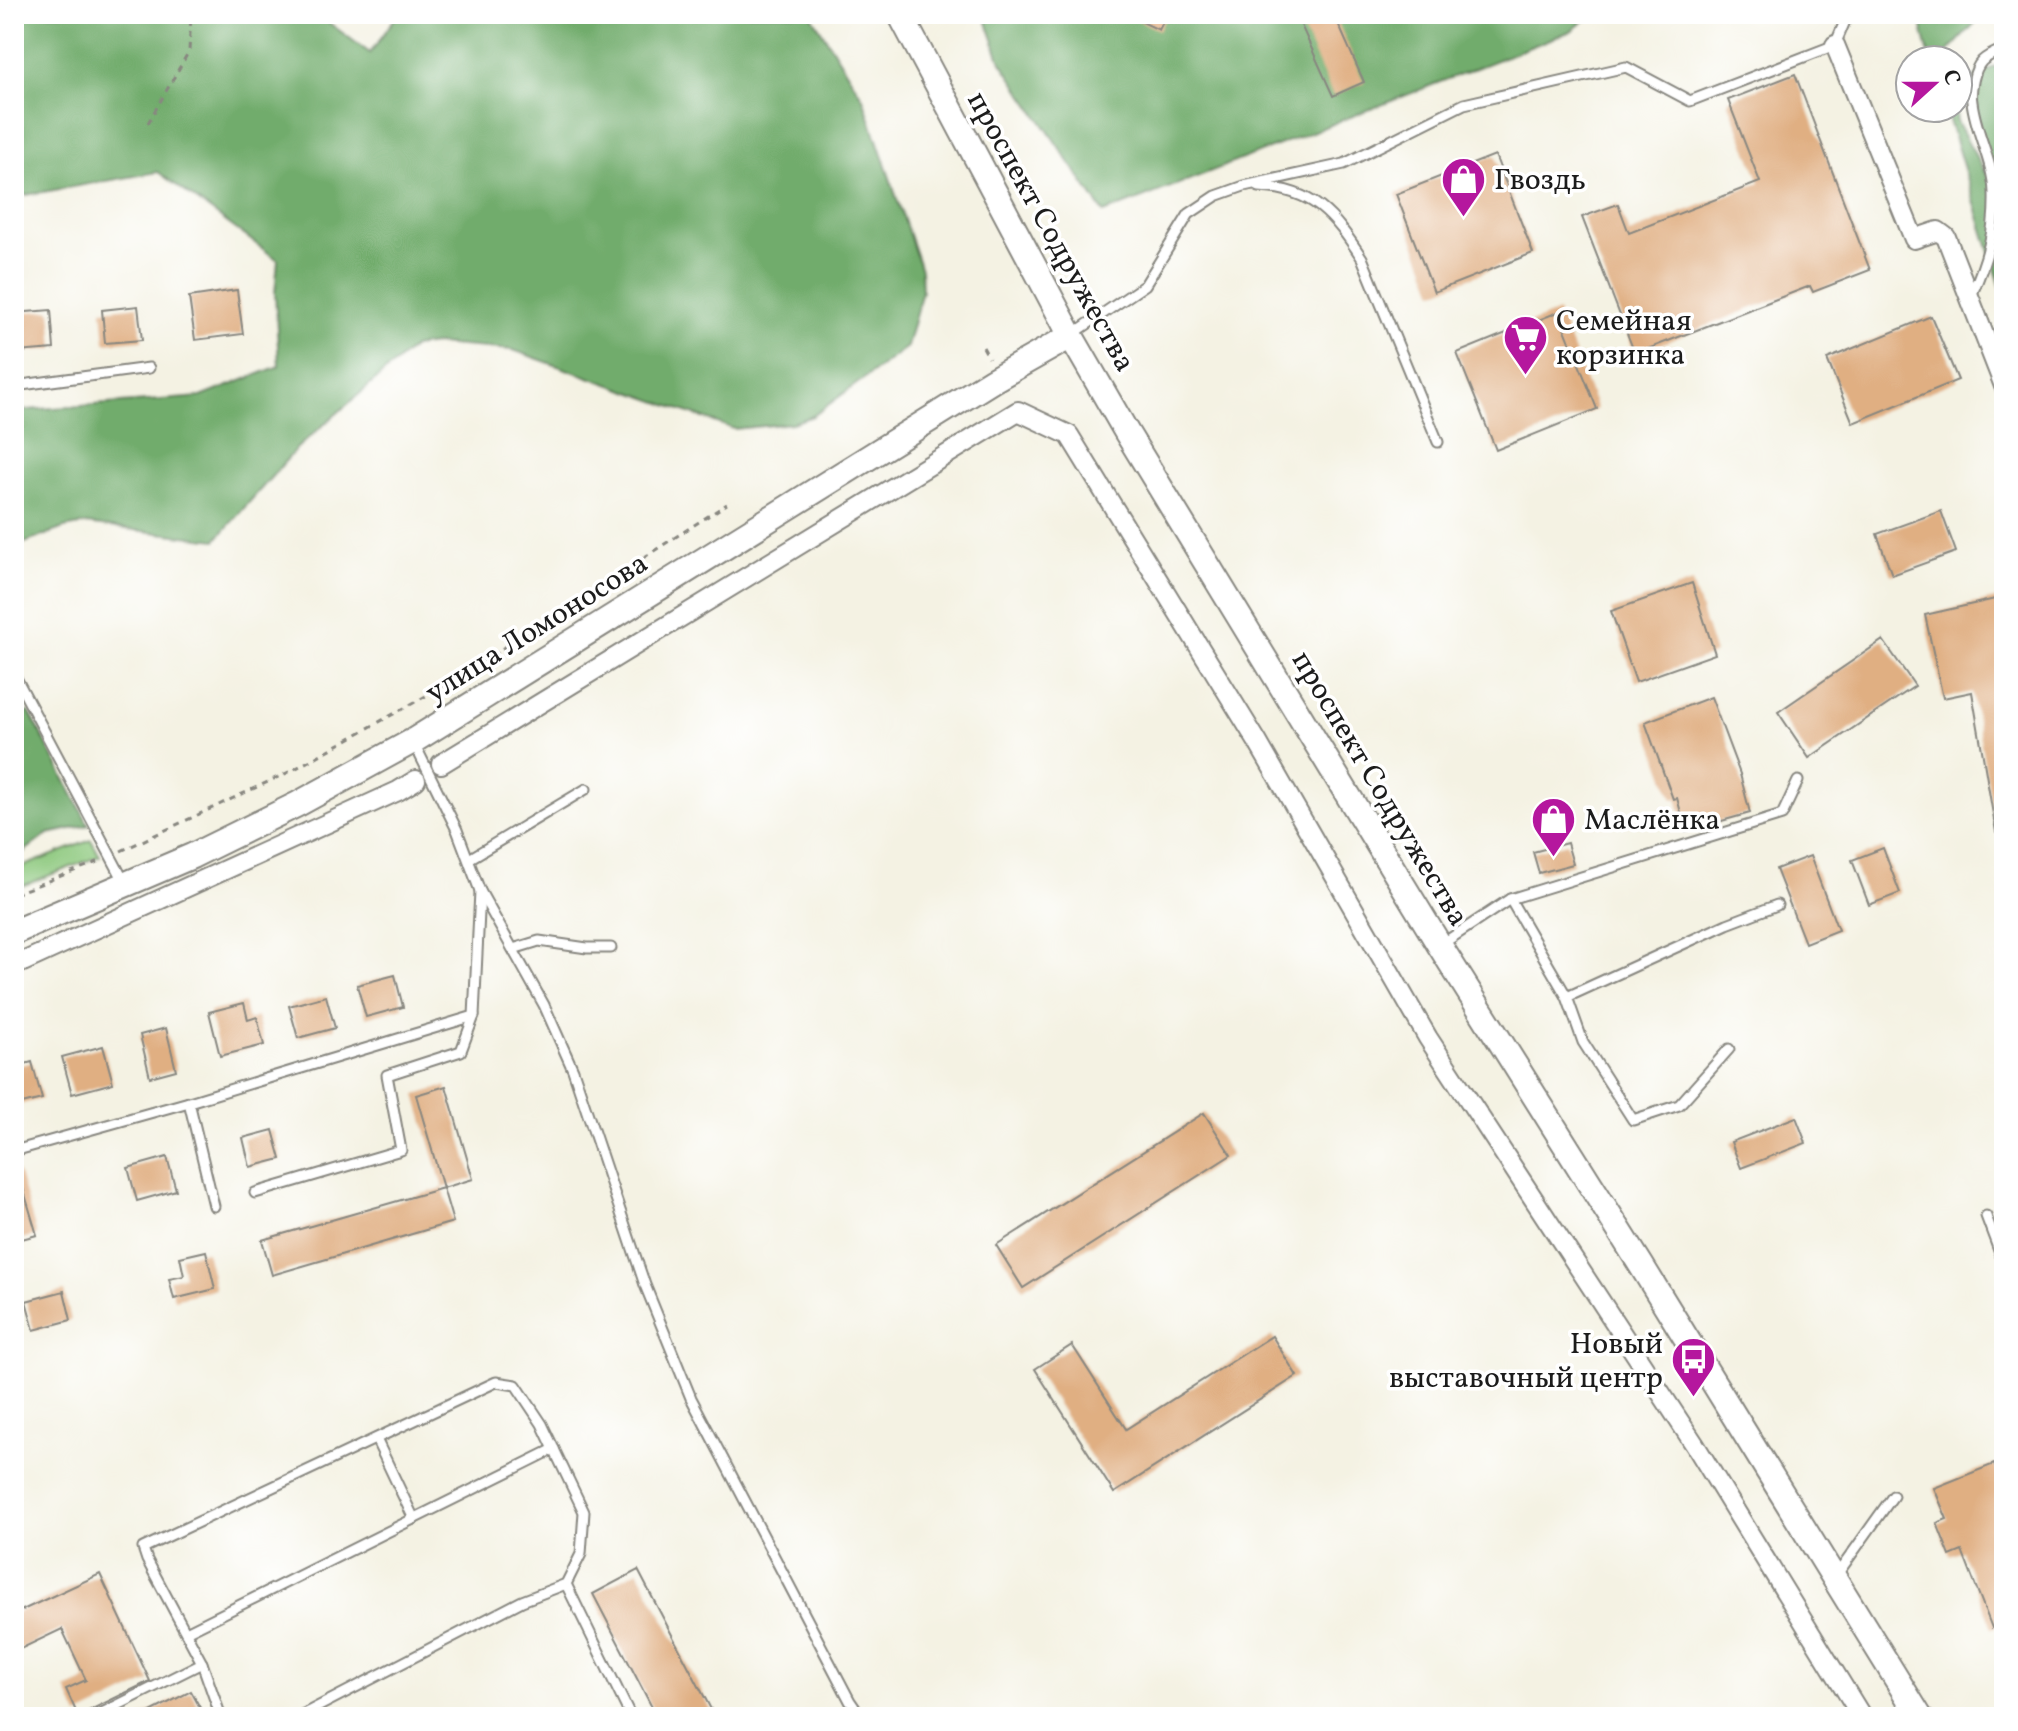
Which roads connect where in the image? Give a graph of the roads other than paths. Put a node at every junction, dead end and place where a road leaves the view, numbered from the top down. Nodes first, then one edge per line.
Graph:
1 (900, 14) edge
2 (1848, 14) edge
3 (1835, 45) junction
4 (2004, 49) edge
5 (1244, 186) junction
6 (1970, 299) junction
7 (1071, 336) junction
8 (149, 368) dead end
9 (14, 386) edge
10 (2004, 386) edge
11 (1438, 442) dead end
12 (14, 674) edge
13 (413, 741) junction
14 (441, 764) dead end
15 (416, 780) dead end
16 (1798, 781) dead end
17 (586, 789) dead end
18 (469, 859) junction
19 (127, 886) junction
20 (480, 891) junction
21 (1510, 899) junction
22 (1777, 905) dead end
23 (14, 932) edge
24 (1440, 946) junction
25 (611, 948) dead end
26 (513, 949) junction
27 (14, 966) edge
28 (1567, 997) junction
29 (474, 1016) junction
30 (1729, 1049) dead end
31 (189, 1102) junction
32 (14, 1151) edge
33 (255, 1193) dead end
34 (214, 1206) dead end
35 (1986, 1216) dead end
36 (2004, 1264) edge
37 (376, 1439) junction
38 (554, 1449) junction
39 (1893, 1496) dead end
40 (414, 1519) junction
41 (1834, 1579) junction
42 (566, 1584) junction
43 (186, 1632) junction
44 (202, 1663) junction
45 (94, 1717) edge
46 (221, 1717) edge
47 (298, 1717) edge
48 (631, 1717) edge
49 (861, 1717) edge
50 (1862, 1717) edge
51 (1920, 1717) edge

1 - 7 main road, проспект Содружества
2 - 3 lane
3 - 5 lane
3 - 6 street
4 - 6 lane
5 - 7 lane
5 - 11 lane
6 - 10 street
7 - 13 main road, улица Ломоносова
7 - 24 main road, проспект Содружества
8 - 9 lane
12 - 19 lane
13 - 18 lane
13 - 19 main road, улица Ломоносова
14 - 50 street
15 - 27 street
16 - 21 lane
17 - 18 lane
18 - 20 lane
19 - 23 main road, улица Ломоносова
20 - 26 lane
20 - 29 lane
21 - 24 lane
21 - 28 lane
22 - 28 lane
24 - 41 main road, проспект Содружества
25 - 26 lane
26 - 49 lane
28 - 30 lane
29 - 31 lane
29 - 33 lane
31 - 32 lane
31 - 34 lane
35 - 36 lane
37 - 38 lane
37 - 40 lane
37 - 43 lane
38 - 40 lane
38 - 42 lane
39 - 41 lane
40 - 43 lane
41 - 51 main road, проспект Содружества
42 - 47 lane
42 - 48 lane
43 - 44 lane
44 - 45 lane
44 - 46 lane

